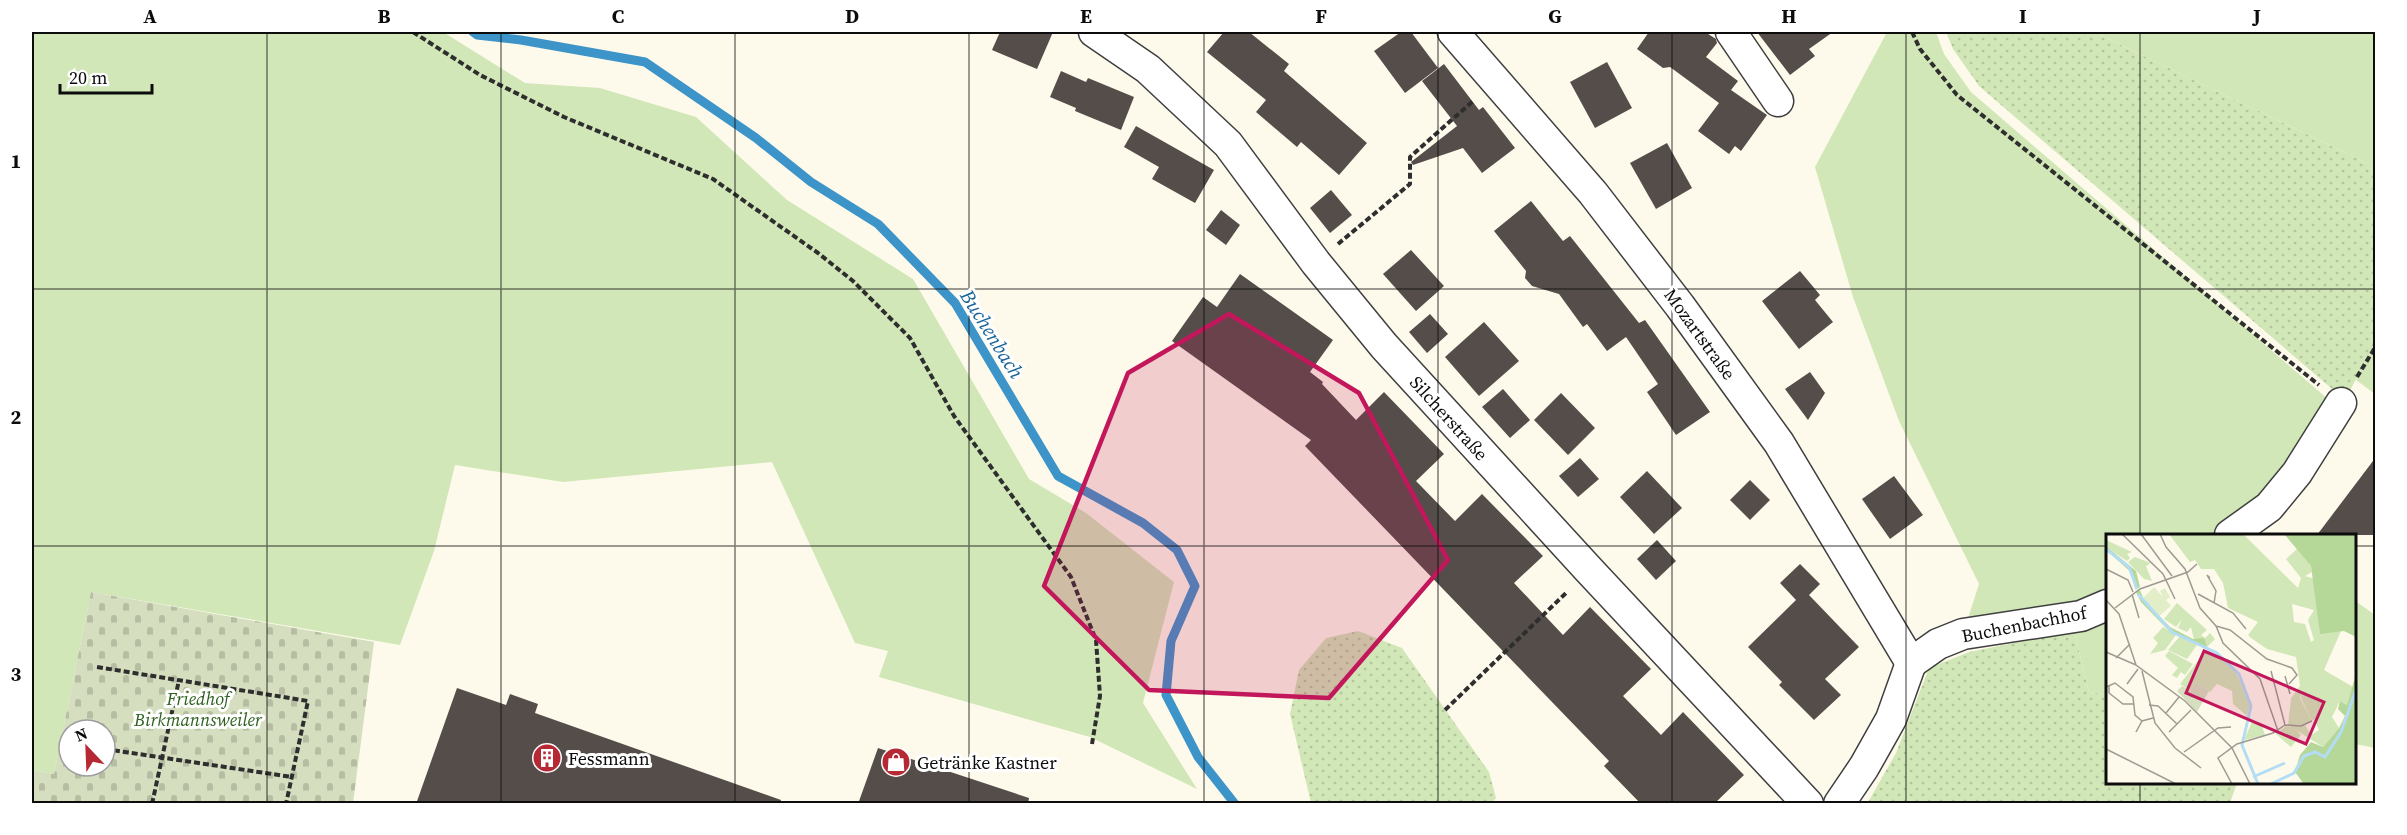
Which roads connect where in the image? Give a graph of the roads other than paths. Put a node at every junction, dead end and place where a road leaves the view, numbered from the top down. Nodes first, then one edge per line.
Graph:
1 (1094, 32) edge
2 (1453, 32) edge
3 (1731, 32) edge
4 (1778, 101) dead end
5 (2341, 403) road end
6 (2230, 534) edge
7 (2106, 605) edge
8 (1911, 663) junction
9 (1809, 804) edge
10 (1839, 804) edge

1 - 9 street, Silcherstraße
2 - 8 street, Mozartstraße
3 - 4 street
5 - 6 street
7 - 8 street, Buchenbachhof
8 - 10 street

